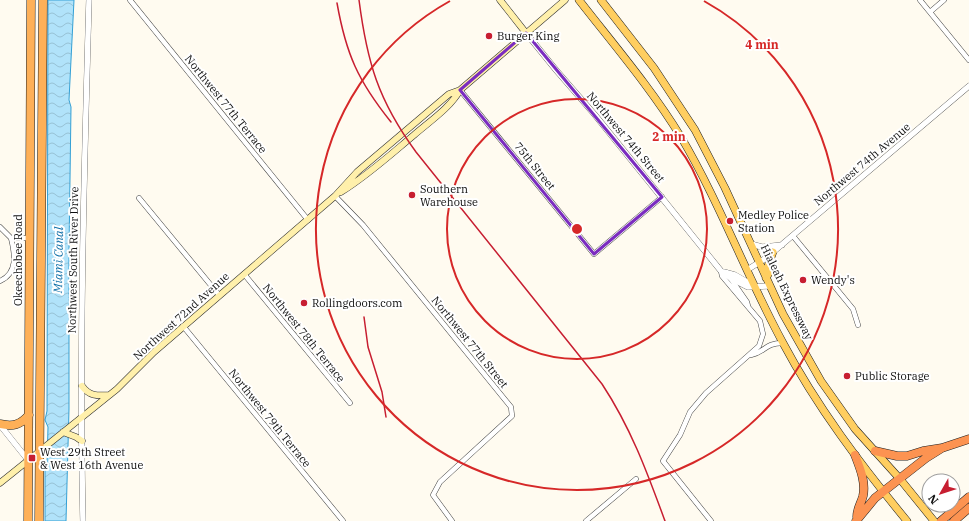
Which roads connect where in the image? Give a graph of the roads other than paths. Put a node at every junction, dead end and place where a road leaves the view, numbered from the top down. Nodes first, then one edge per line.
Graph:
1 (31, 0) edge
2 (43, 0) edge
3 (89, 0) edge
4 (130, 0) edge
5 (500, 0) edge
6 (565, 0) edge
7 (579, 0) edge
8 (601, 0) edge
9 (920, 0) edge
10 (944, 0) edge
11 (930, 12) junction
12 (526, 33) junction
13 (969, 60) edge
14 (969, 86) edge
15 (460, 90) junction
16 (335, 196) junction
17 (662, 197) junction
18 (139, 198) dead end
19 (308, 220) junction
20 (0, 227) edge
21 (793, 236) junction
22 (11, 238) junction
23 (29, 238) junction
24 (751, 244) junction
25 (782, 245) junction
26 (773, 252) junction
27 (760, 263) junction
28 (747, 270) junction
29 (724, 272) junction
30 (244, 274) junction
31 (766, 278) junction
32 (731, 279) junction
33 (0, 281) edge
34 (754, 286) junction
35 (769, 286) junction
36 (219, 295) junction
37 (748, 306) junction
38 (858, 325) dead end
39 (183, 326) junction
40 (783, 343) junction
41 (750, 356) junction
42 (82, 386) junction
43 (109, 395) junction
44 (350, 403) dead end
45 (28, 415) junction
46 (82, 416) junction
47 (0, 424) edge
48 (63, 432) junction
49 (969, 439) edge
50 (82, 441) junction
51 (942, 448) junction
52 (43, 449) junction
53 (875, 452) junction
54 (855, 455) junction
55 (28, 460) junction
56 (900, 479) junction
57 (636, 480) dead end
58 (0, 483) edge
59 (883, 492) junction
60 (969, 497) edge
61 (969, 508) edge
62 (856, 519) edge
63 (943, 519) edge
64 (28, 521) edge
65 (39, 521) edge
66 (83, 521) edge
67 (342, 521) edge
68 (452, 521) edge
69 (586, 521) edge
70 (711, 521) edge
71 (907, 521) edge
72 (934, 521) edge
73 (954, 521) edge

1 - 23 highway, Okeechobee Road
2 - 52 highway, Okeechobee Road
3 - 42 street, Northwest South River Drive
4 - 19 street, Northwest 77th Terrace
5 - 12 main road, Northwest 74th Street
6 - 12 main road, Northwest 72nd Avenue
7 - 28 main road
8 - 24 main road, Hialeah Expressway
9 - 11 street
10 - 11 street
11 - 13 street
12 - 15 main road, Northwest 72nd Avenue
12 - 17 street, Northwest 74th Street
14 - 21 street, Northwest 74th Avenue
15 - 16 main road, Northwest 72nd Avenue
15 - 17 street, 75th Street
16 - 19 main road, Northwest 72nd Avenue
16 - 68 street, Northwest 77th Street
17 - 29 street, Northwest 74th Street
18 - 36 street
19 - 30 main road, Northwest 72nd Avenue
20 - 22 street
21 - 25 street, Northwest 74th Avenue
21 - 38 street
22 - 23 street
22 - 33 street
23 - 45 highway, Okeechobee Road
24 - 25 street
24 - 27 main road, Hialeah Expressway
25 - 26 street, Northwest 74th Avenue
26 - 27 street, Northwest 74th Avenue
26 - 31 main road
27 - 28 street, Northwest 74th Avenue
27 - 31 main road, Hialeah Expressway
28 - 34 main road
29 - 32 street
29 - 34 street
29 - 37 street, Northwest 74th Street
30 - 36 main road, Northwest 72nd Avenue
30 - 44 street, Northwest 78th Terrace
31 - 35 main road, Hialeah Expressway
32 - 34 street
32 - 37 street, Northwest 74th Street
34 - 35 street
34 - 40 main road
35 - 53 main road, Hialeah Expressway
36 - 39 main road, Northwest 72nd Avenue
37 - 41 street, Northwest 74th Street
39 - 43 main road, Northwest 72nd Avenue
39 - 67 street, Northwest 79th Terrace
40 - 41 street
40 - 54 main road
41 - 70 street
42 - 43 main road
42 - 46 street, Northwest South River Drive
43 - 46 main road, Northwest 72nd Avenue
45 - 47 highway
45 - 55 highway, Okeechobee Road
46 - 48 main road, Northwest 72nd Avenue
46 - 50 street, Northwest South River Drive
47 - 55 street
48 - 50 main road
48 - 52 main road, Northwest 72nd Avenue
49 - 51 highway
50 - 66 street, Northwest South River Drive
51 - 53 highway
51 - 56 highway
52 - 55 main road, Northwest 72nd Avenue
52 - 65 highway, Okeechobee Road
53 - 56 main road, Hialeah Expressway
54 - 59 main road
54 - 62 highway
55 - 58 main road, Northwest 72nd Avenue
55 - 64 highway, Okeechobee Road
56 - 59 highway
56 - 72 main road, Hialeah Expressway
57 - 69 street
59 - 62 highway
59 - 71 main road
60 - 63 highway
61 - 73 highway

